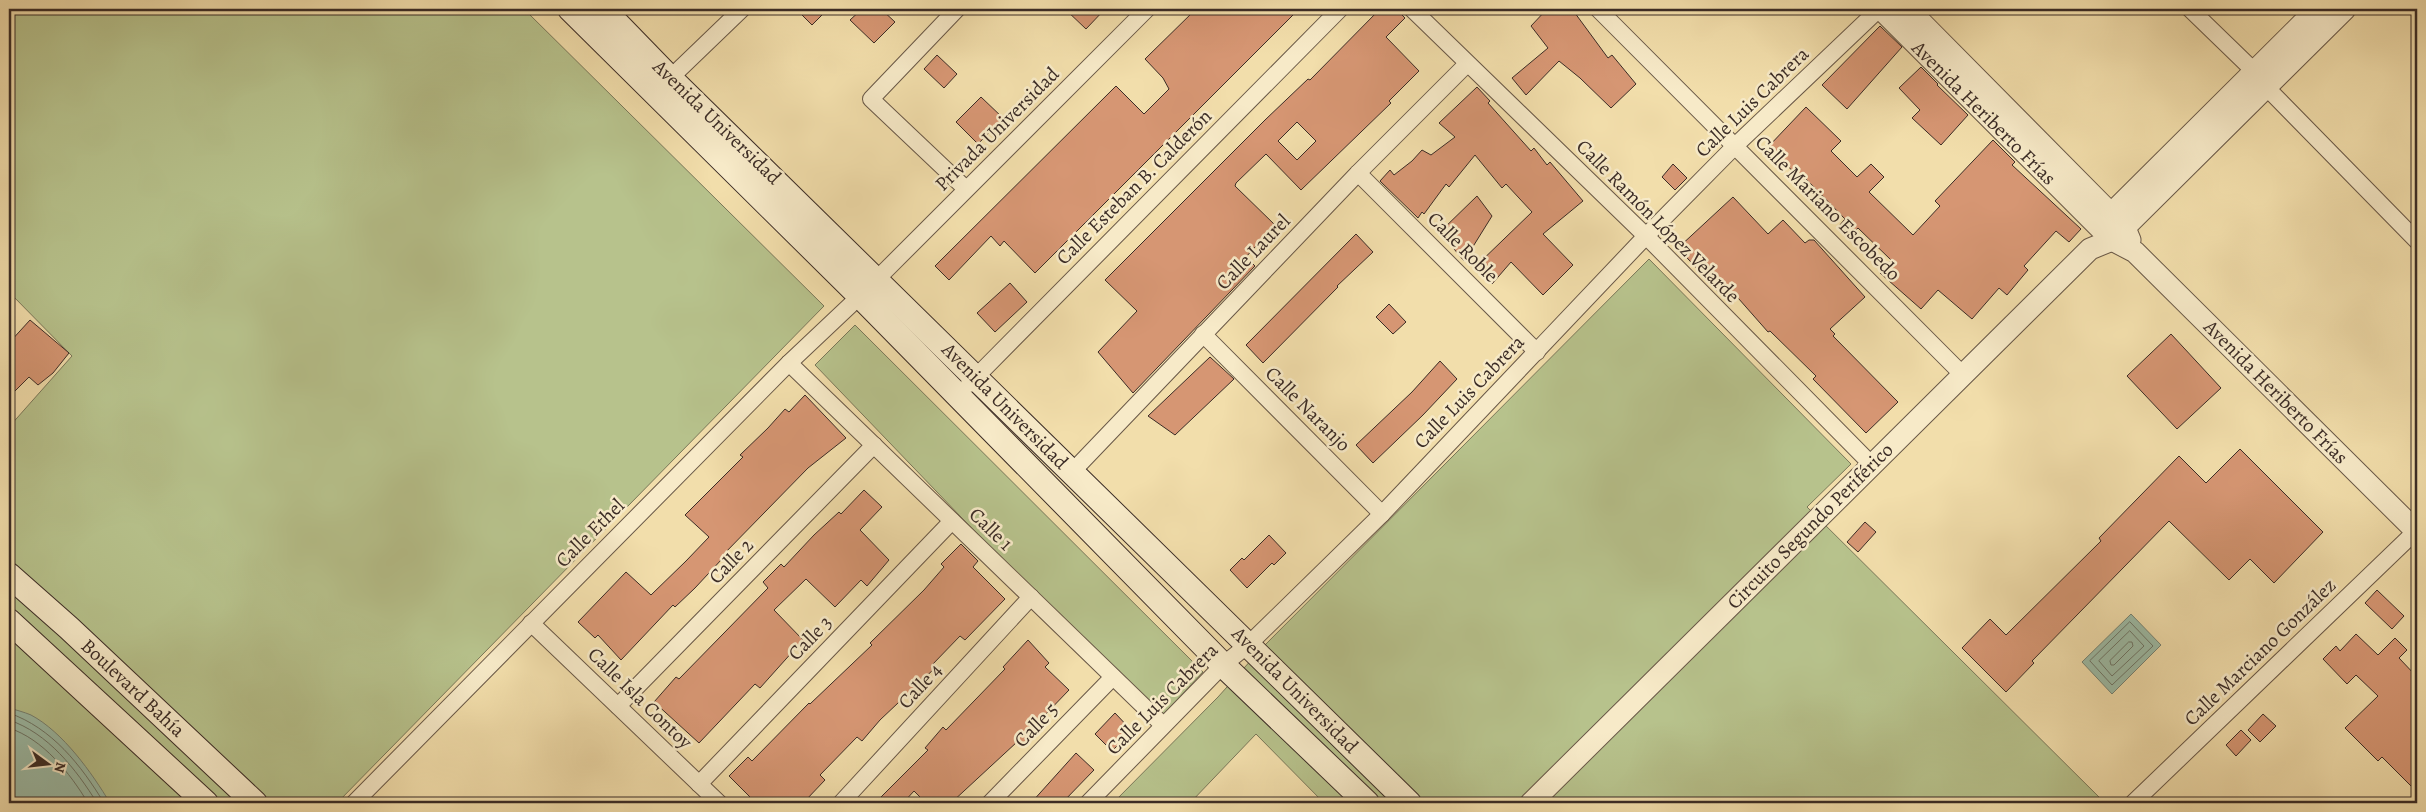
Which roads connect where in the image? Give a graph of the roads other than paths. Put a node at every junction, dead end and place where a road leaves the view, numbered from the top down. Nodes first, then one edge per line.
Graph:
1 (570, 9) edge
2 (603, 9) edge
3 (742, 9) edge
4 (957, 9) edge
5 (1146, 9) edge
6 (1340, 9) edge
7 (1412, 9) edge
8 (1598, 9) edge
9 (1880, 9) edge
10 (1908, 9) edge
11 (2190, 9) edge
12 (2317, 9) edge
13 (2345, 9) edge
14 (1467, 64) junction
15 (2260, 79) junction
16 (663, 86) junction
17 (1736, 145) junction
18 (1358, 173) junction
19 (966, 189) junction
20 (820, 223) junction
21 (2112, 227) junction
22 (1646, 236) junction
23 (802, 239) junction
24 (2417, 241) edge
25 (877, 279) junction
26 (860, 296) junction
27 (1203, 334) junction
28 (1537, 352) junction
29 (789, 363) junction
30 (1963, 375) junction
31 (976, 377) junction
32 (957, 395) junction
33 (874, 445) junction
34 (1872, 465) junction
35 (1072, 472) junction
36 (1382, 514) junction
37 (952, 521) junction
38 (2417, 531) edge
39 (9, 575) edge
40 (1031, 598) junction
41 (9, 621) edge
42 (531, 623) junction
43 (1249, 644) junction
44 (1224, 665) junction
45 (1113, 677) junction
46 (618, 706) junction
47 (1163, 725) junction
48 (698, 784) junction
49 (206, 803) edge
50 (255, 803) edge
51 (354, 803) edge
52 (719, 803) edge
53 (841, 803) edge
54 (990, 803) edge
55 (1088, 803) edge
56 (1367, 803) edge
57 (1409, 803) edge
58 (1531, 803) edge
59 (2133, 803) edge

1 - 16 main road, Avenida Universidad
2 - 16 main road, Avenida Universidad
3 - 16 street
4 - 19 street
5 - 19 street, Privada Universidad
6 - 31 street, Calle Esteban B. Calderón
7 - 14 street, Calle Ramón López Velarde
8 - 17 street, Calle Mariano Escobedo
9 - 17 street, Calle Luis Cabrera
9 - 21 street, Avenida Heriberto Frías
10 - 21 street, Avenida Heriberto Frías
11 - 15 street
12 - 15 street
13 - 15 street
14 - 18 street, Calle Laurel
14 - 22 street, Calle Ramón López Velarde
15 - 21 street
15 - 24 street
16 - 20 main road, Avenida Universidad
16 - 23 main road, Avenida Universidad
17 - 22 street, Calle Luis Cabrera
17 - 30 street, Calle Mariano Escobedo
18 - 27 street, Calle Laurel
18 - 28 street, Calle Roble
19 - 25 street, Privada Universidad
20 - 23 street
20 - 25 main road, Avenida Universidad
21 - 30 street, Circuito Segundo Periférico
21 - 38 street, Avenida Heriberto Frías
22 - 28 street, Calle Luis Cabrera
22 - 34 street, Calle Ramón López Velarde
23 - 26 main road, Avenida Universidad
25 - 31 main road, Avenida Universidad
26 - 29 street, Calle Ethel
26 - 32 main road, Avenida Universidad
27 - 35 street, Calle Laurel
27 - 36 street, Calle Naranjo
28 - 36 street, Calle Luis Cabrera
29 - 33 street, Calle 1
29 - 42 street, Calle Ethel
30 - 34 street, Circuito Segundo Periférico
31 - 32 street, Calle Esteban B. Calderón
31 - 35 main road, Avenida Universidad
32 - 44 main road, Avenida Universidad
33 - 37 street, Calle 1
33 - 46 street, Calle 2
34 - 58 street, Circuito Segundo Periférico
35 - 43 main road, Avenida Universidad
36 - 43 street, Calle Luis Cabrera
37 - 40 street, Calle 1
37 - 48 street, Calle 3
38 - 59 street, Calle Marciano González
39 - 50 main road, Boulevard Bahía
40 - 45 street, Calle 1
40 - 53 street, Calle 4
41 - 49 main road, Boulevard Bahía
42 - 46 street, Calle Isla Contoy
42 - 51 street, Calle Ethel
43 - 44 street, Calle Luis Cabrera
43 - 57 main road, Avenida Universidad
44 - 47 street, Calle Luis Cabrera
44 - 56 main road, Avenida Universidad
45 - 47 street, Calle 1
45 - 54 street, Calle 5
46 - 48 street, Calle Isla Contoy
47 - 55 street, Calle Luis Cabrera
48 - 52 street, Calle Isla Contoy

